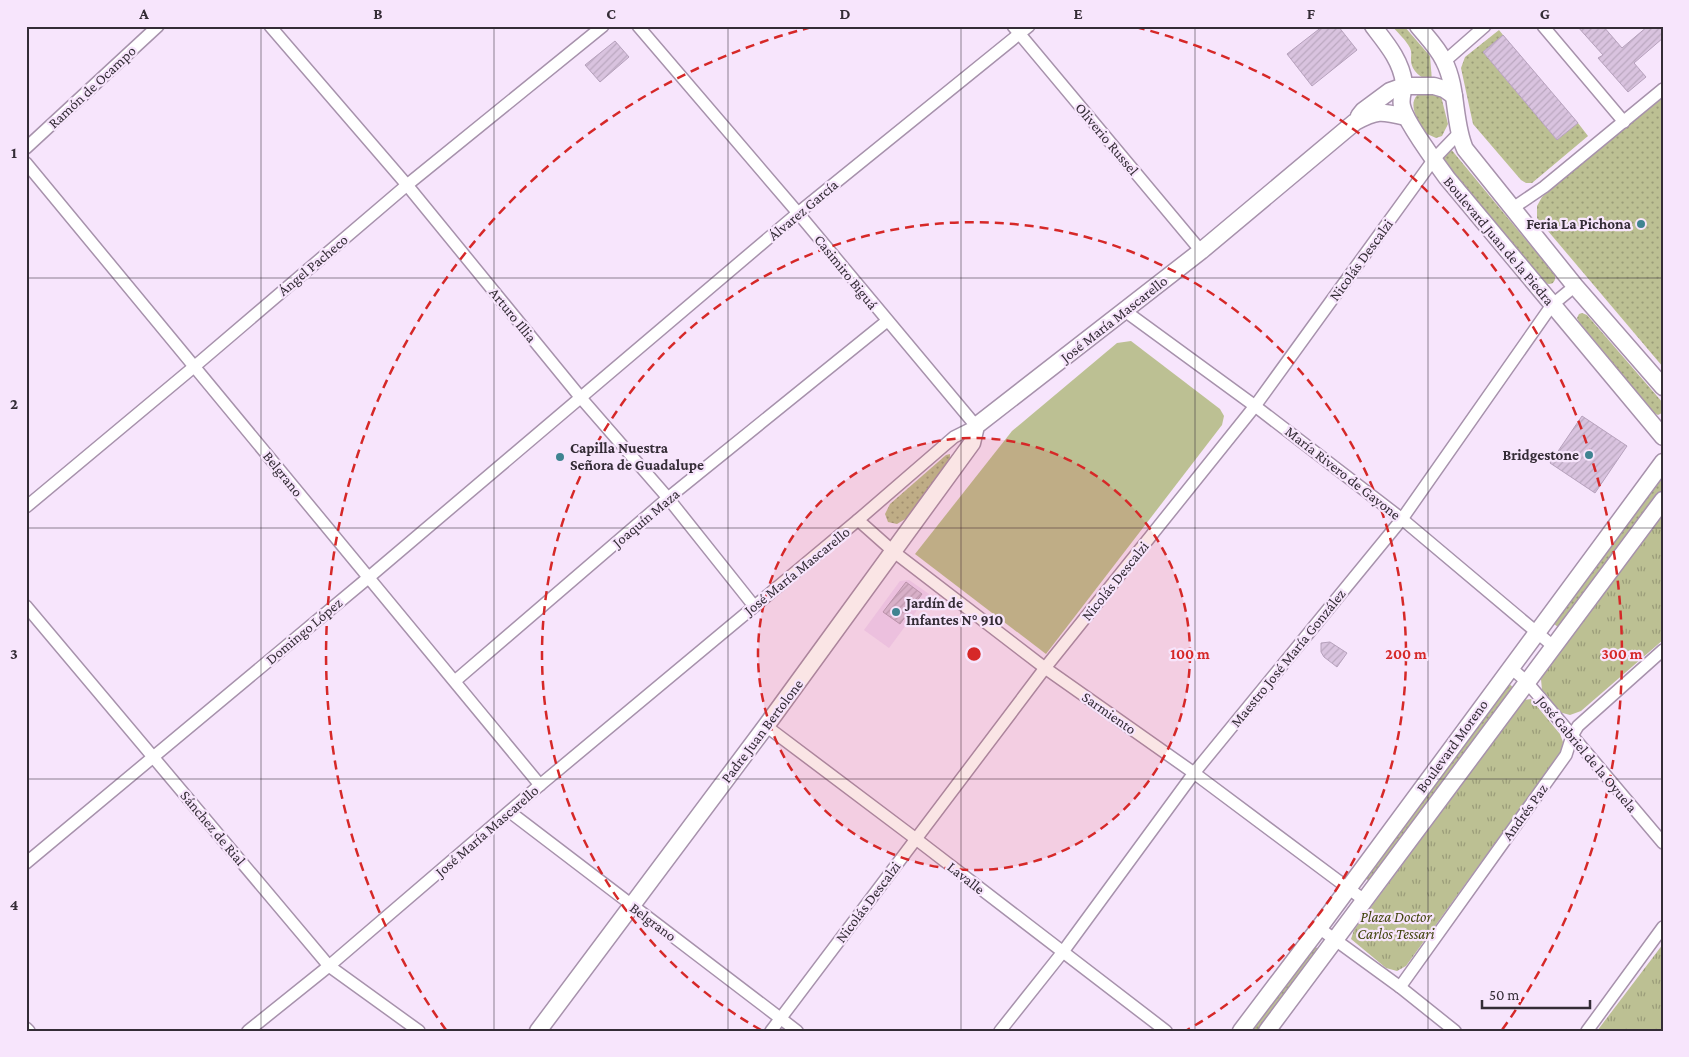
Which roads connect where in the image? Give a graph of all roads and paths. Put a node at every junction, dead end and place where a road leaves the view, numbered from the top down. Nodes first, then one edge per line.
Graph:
1 (158, 26) edge
2 (270, 26) edge
3 (603, 26) edge
4 (638, 26) edge
5 (1029, 26) edge
6 (1373, 26) edge
7 (1418, 26) edge
8 (1486, 26) edge
9 (1543, 26) edge
10 (1016, 30) edge
11 (1444, 61) junction
12 (1404, 86) junction
13 (1663, 89) edge
14 (1454, 96) junction
15 (1406, 117) junction
16 (1355, 122) junction
17 (1624, 122) junction
18 (1460, 132) junction
19 (26, 148) edge
20 (1434, 160) junction
21 (26, 163) edge
22 (407, 185) junction
23 (1513, 208) junction
24 (798, 213) junction
25 (1201, 251) junction
26 (1575, 286) junction
27 (1552, 305) junction
28 (1125, 311) junction
29 (887, 321) junction
30 (195, 366) junction
31 (1663, 388) edge
32 (581, 398) junction
33 (1256, 406) junction
34 (976, 426) junction
35 (1663, 437) edge
36 (1663, 462) edge
37 (668, 498) junction
38 (1663, 500) edge
39 (26, 507) edge
40 (1402, 519) junction
41 (858, 520) junction
42 (894, 552) junction
43 (368, 578) junction
44 (26, 606) edge
45 (754, 606) junction
46 (1537, 634) junction
47 (1553, 646) junction
48 (1663, 650) edge
49 (1510, 667) junction
50 (1044, 668) junction
51 (455, 681) junction
52 (1526, 681) junction
53 (766, 726) junction
54 (1572, 736) junction
55 (153, 757) junction
56 (1194, 773) junction
57 (540, 785) junction
58 (510, 812) junction
59 (916, 839) junction
60 (1663, 843) edge
61 (26, 863) edge
62 (1347, 889) junction
63 (1364, 900) junction
64 (631, 905) junction
65 (1663, 927) edge
66 (1319, 928) junction
67 (1334, 940) junction
68 (1062, 952) junction
69 (329, 966) junction
70 (1400, 987) junction
71 (781, 1018) junction
72 (26, 1028) edge
73 (29, 1031) edge
74 (248, 1031) edge
75 (419, 1031) edge
76 (538, 1031) edge
77 (771, 1031) edge
78 (797, 1031) edge
79 (1000, 1031) edge
80 (1166, 1031) edge
81 (1241, 1031) edge
82 (1267, 1031) edge
83 (1455, 1031) edge
84 (1587, 1031) edge

1 - 19 street, Ramón de Ocampo
2 - 22 street, Arturo Illia
3 - 22 street, Ángel Pacheco
4 - 24 street, Casimiro Biguá
5 - 10 street, Álvarez García
6 - 12 main road, Boulevard Juan de la Piedra
7 - 11 main road, Boulevard Juan de la Piedra
8 - 11 street
9 - 17 street
10 - 24 street, Álvarez García
10 - 25 street, Oliverio Russel
11 - 14 main road, Boulevard Juan de la Piedra
12 - 14 main road
12 - 15 main road, Boulevard Juan de la Piedra
12 - 16 main road
13 - 17 street
14 - 18 main road, Boulevard Juan de la Piedra
15 - 16 main road
15 - 20 main road, Boulevard Juan de la Piedra
16 - 25 main road, José María Mascarello
17 - 23 street
18 - 20 street, Nicolás Descalzi
18 - 23 main road, Boulevard Juan de la Piedra
20 - 27 main road, Boulevard Juan de la Piedra
20 - 33 street, Nicolás Descalzi
21 - 30 street, Belgrano
22 - 30 street, Ángel Pacheco
22 - 32 street, Arturo Illia
23 - 26 main road, Boulevard Juan de la Piedra
24 - 29 street, Casimiro Biguá
24 - 32 street, Álvarez García
25 - 28 main road, José María Mascarello
26 - 27 street, Maestro José María González
26 - 31 main road, Boulevard Juan de la Piedra
27 - 35 main road, Boulevard Juan de la Piedra
27 - 40 street, Maestro José María González
28 - 33 street, María Rivero de Gayone
28 - 34 main road, José María Mascarello
29 - 34 street, Casimiro Biguá
29 - 37 street, Joaquín Maza
30 - 39 street, Ángel Pacheco
30 - 43 street, Belgrano
32 - 37 street, Arturo Illia
32 - 43 street, Domingo López
33 - 40 street, María Rivero de Gayone
33 - 50 street, Nicolás Descalzi
34 - 41 street, José María Mascarello
34 - 42 main road, Padre Juan Bertolone
36 - 46 main road, Boulevard Moreno
37 - 45 street, Arturo Illia
37 - 51 street, Joaquín Maza
38 - 47 main road, Boulevard Moreno
40 - 46 street, María Rivero de Gayone
40 - 56 street, Maestro José María González
41 - 42 street, Sarmiento
41 - 45 street, José María Mascarello
42 - 50 street, Sarmiento
42 - 53 main road, Padre Juan Bertolone
43 - 51 street, Belgrano
43 - 55 street, Domingo López
44 - 55 street, Sánchez de Rial
45 - 57 street, José María Mascarello
46 - 47 street, María Rivero de Gayone
46 - 49 main road, Boulevard Moreno
47 - 52 main road, Boulevard Moreno
48 - 54 street, Andrés Paz
49 - 52 street, José Gabriel de la Oyuela
49 - 62 main road, Boulevard Moreno
50 - 56 street, Sarmiento
50 - 59 street, Nicolás Descalzi
51 - 57 street, Belgrano
52 - 54 street, José Gabriel de la Oyuela
52 - 63 main road, Boulevard Moreno
53 - 59 street, Lavalle
53 - 64 main road, Padre Juan Bertolone
54 - 60 street, José Gabriel de la Oyuela
54 - 70 street, Andrés Paz
55 - 61 street, Domingo López
55 - 69 street, Sánchez de Rial
56 - 62 street, Sarmiento
56 - 68 street, Maestro José María González
57 - 58 street, José María Mascarello
58 - 64 street, Belgrano
58 - 69 street, José María Mascarello
59 - 68 street, Lavalle
59 - 71 street, Nicolás Descalzi
62 - 63 street, Sarmiento
62 - 66 main road, Boulevard Moreno
63 - 67 main road, Boulevard Moreno
64 - 71 street, Belgrano
64 - 76 main road, Padre Juan Bertolone
65 - 84 street
66 - 67 street
66 - 81 main road, Boulevard Moreno
67 - 70 street
67 - 82 main road, Boulevard Moreno
68 - 79 street, Maestro José María González
68 - 80 street, Lavalle
69 - 74 street, José María Mascarello
69 - 75 street, Sánchez de Rial
70 - 83 street
71 - 77 street, Nicolás Descalzi
71 - 78 street, Belgrano
72 - 73 street

